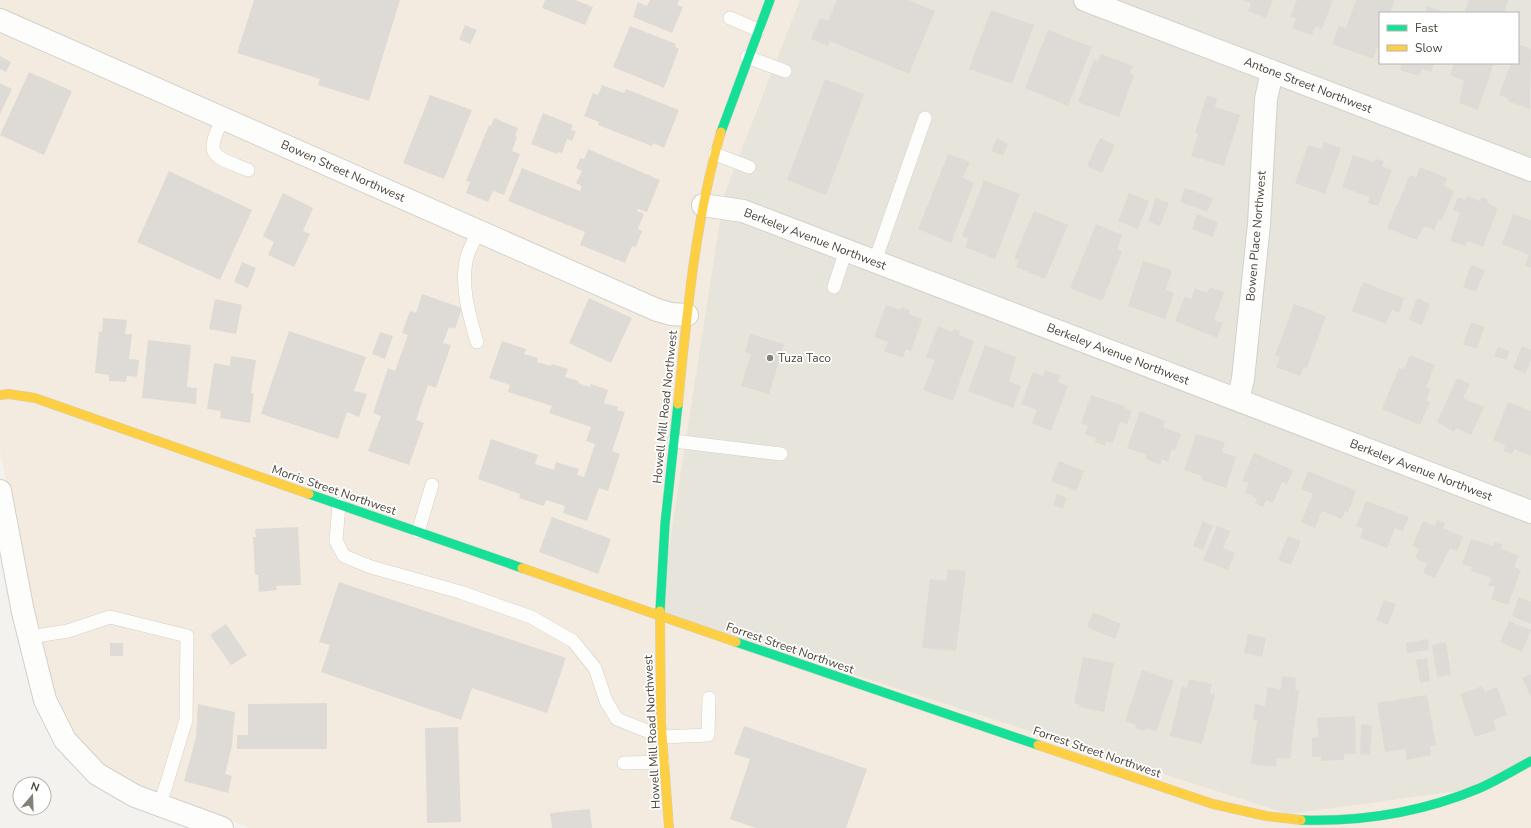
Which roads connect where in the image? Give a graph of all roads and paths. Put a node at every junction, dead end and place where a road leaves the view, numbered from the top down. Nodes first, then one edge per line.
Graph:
1 (770, 0) edge
2 (1085, 0) edge
3 (730, 18) dead end
4 (0, 20) edge
5 (758, 30) junction
6 (747, 57) junction
7 (785, 71) dead end
8 (1272, 72) junction
9 (223, 118) junction
10 (925, 118) dead end
11 (715, 154) junction
12 (749, 168) dead end
13 (248, 170) dead end
14 (1531, 170) edge
15 (703, 205) junction
16 (478, 231) junction
17 (846, 250) junction
18 (875, 261) junction
19 (834, 287) dead end
20 (688, 315) junction
21 (477, 342) dead end
22 (0, 395) edge
23 (1238, 400) junction
24 (674, 441) junction
25 (781, 454) dead end
26 (432, 485) dead end
27 (0, 491) edge
28 (339, 504) junction
29 (1531, 512) edge
30 (418, 532) junction
31 (660, 616) junction
32 (30, 637) junction
33 (709, 698) dead end
34 (662, 737) junction
35 (1531, 761) edge
36 (663, 762) junction
37 (624, 764) dead end
38 (160, 805) junction
39 (1266, 822) edge
40 (222, 828) edge
41 (669, 828) edge

1 - 5 street, Howell Mill Road Northwest
2 - 8 street, Antone Street Northwest
3 - 5 lane
4 - 9 street, Bowen Street Northwest
5 - 6 street, Howell Mill Road Northwest
6 - 7 lane
6 - 11 street, Howell Mill Road Northwest
8 - 14 street, Antone Street Northwest
8 - 23 street, Bowen Place Northwest
9 - 13 lane
9 - 16 street, Bowen Street Northwest
10 - 18 lane
11 - 12 lane
11 - 15 street, Howell Mill Road Northwest
15 - 17 street, Berkeley Avenue Northwest
15 - 20 street, Howell Mill Road Northwest
16 - 20 street, Bowen Street Northwest
16 - 21 lane
17 - 18 street, Berkeley Avenue Northwest
17 - 19 lane
18 - 23 street, Berkeley Avenue Northwest
20 - 24 street, Howell Mill Road Northwest
22 - 28 street, Morris Street Northwest
23 - 29 street, Berkeley Avenue Northwest
24 - 25 lane
24 - 31 street, Howell Mill Road Northwest
26 - 30 lane
27 - 32 street
28 - 30 street, Morris Street Northwest
28 - 34 lane
30 - 31 street, Morris Street Northwest
31 - 34 street, Howell Mill Road Northwest
31 - 39 street, Forrest Street Northwest
32 - 38 street
32 - 38 lane
33 - 34 lane
34 - 36 street, Howell Mill Road Northwest
35 - 39 street, Forrest Street Northwest
36 - 37 lane
36 - 41 street, Howell Mill Road Northwest
38 - 40 street

